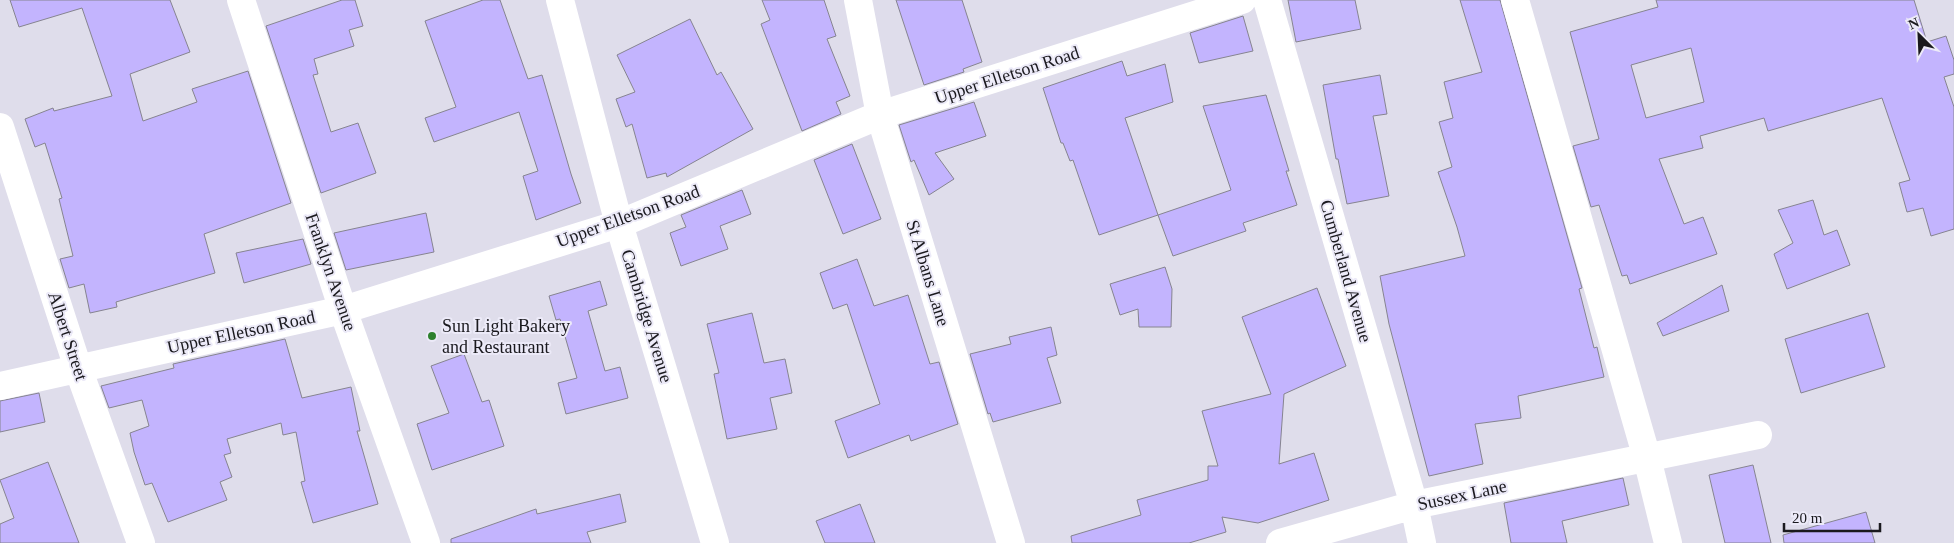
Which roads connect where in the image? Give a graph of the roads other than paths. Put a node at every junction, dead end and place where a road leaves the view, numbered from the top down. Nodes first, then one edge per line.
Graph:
1 (241, 0) edge
2 (560, 0) edge
3 (858, 0) edge
4 (1242, 0) edge
5 (1267, 0) edge
6 (1515, 0) edge
7 (880, 115) junction
8 (0, 127) edge
9 (619, 224) junction
10 (343, 310) junction
11 (78, 368) junction
12 (0, 386) edge
13 (1758, 434) dead end
14 (1647, 458) junction
15 (1414, 505) junction
16 (141, 543) edge
17 (426, 543) edge
18 (715, 543) edge
19 (1011, 543) edge
20 (1280, 543) edge
21 (1422, 543) edge
22 (1668, 543) edge

1 - 10 street, Franklyn Avenue
2 - 9 street, Cambridge Avenue
3 - 7 street, St Albans Lane
4 - 7 street, Upper Elletson Road
5 - 15 street, Cumberland Avenue
6 - 14 street
7 - 9 street, Upper Elletson Road
7 - 19 street, St Albans Lane
8 - 11 street, Albert Street
9 - 10 street, Upper Elletson Road
9 - 18 street, Cambridge Avenue
10 - 11 street, Upper Elletson Road
10 - 17 street, Franklyn Avenue
11 - 12 street, Upper Elletson Road
11 - 16 street, Albert Street
13 - 14 street, Sussex Lane
14 - 15 street, Sussex Lane
14 - 22 street
15 - 20 street, Sussex Lane
15 - 21 street, Cumberland Avenue

